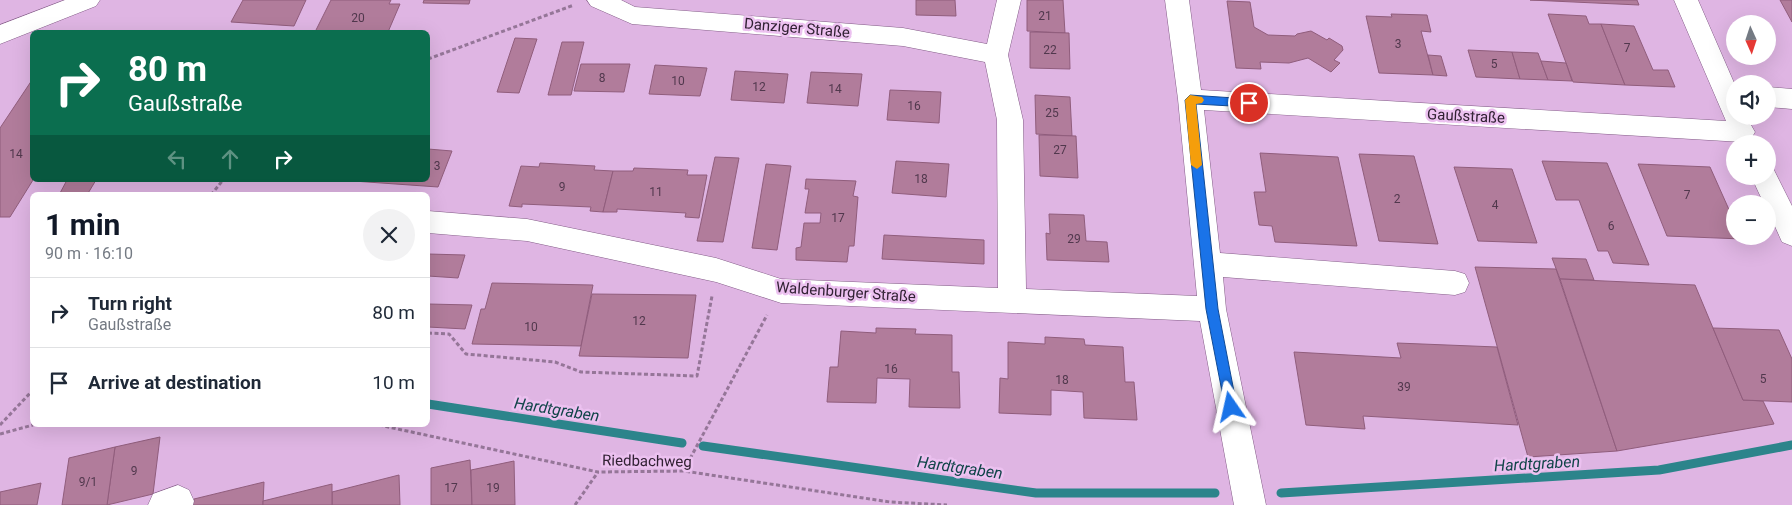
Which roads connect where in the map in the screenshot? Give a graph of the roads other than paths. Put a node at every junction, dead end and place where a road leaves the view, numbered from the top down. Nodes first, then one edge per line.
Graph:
1 (88, 0) edge
2 (1009, 0) edge
3 (1177, 0) edge
4 (1686, 0) edge
5 (589, 2) edge
6 (0, 35) edge
7 (996, 55) junction
8 (1726, 91) edge
9 (1776, 98) edge
10 (1792, 99) edge
11 (1190, 100) junction
12 (1726, 116) edge
13 (1768, 185) edge
14 (430, 222) edge
15 (1792, 234) edge
16 (1207, 264) junction
17 (1455, 283) dead end
18 (1012, 301) junction
19 (1212, 309) junction
20 (164, 505) edge
21 (178, 505) edge
22 (1250, 505) edge

1 - 6 street
2 - 7 street
3 - 11 street
4 - 8 street
5 - 7 street, Danziger Straße
7 - 18 street
9 - 10 street
11 - 12 street, Gaußstraße
11 - 16 street
13 - 15 street
14 - 18 street, Waldenburger Straße
16 - 17 street
16 - 19 street
18 - 19 street, Waldenburger Straße
19 - 22 street
20 - 21 street

